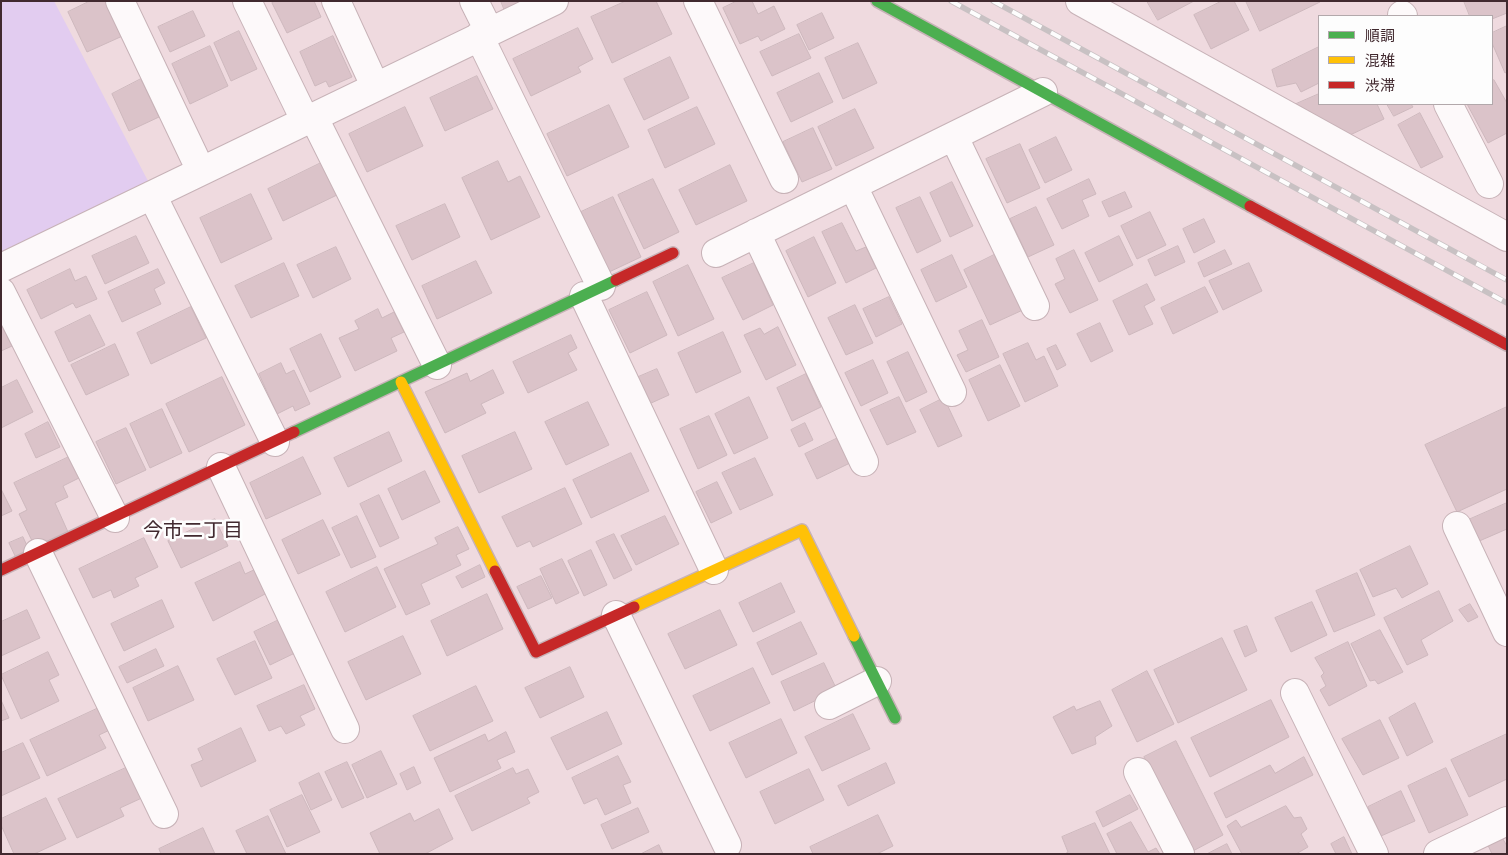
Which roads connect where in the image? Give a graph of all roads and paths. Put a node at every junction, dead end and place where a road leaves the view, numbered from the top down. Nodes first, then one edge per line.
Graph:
1 (120, 1) edge
2 (247, 1) edge
3 (336, 1) edge
4 (474, 1) edge
5 (554, 1) edge
6 (698, 1) edge
7 (877, 1) edge
8 (1080, 1) edge
9 (484, 34) junction
10 (375, 86) junction
11 (1043, 92) junction
12 (1449, 105) edge
13 (309, 118) junction
14 (954, 137) junction
15 (200, 171) junction
16 (784, 179) dead end
17 (1498, 180) edge
18 (853, 186) junction
19 (152, 194) junction
20 (1460, 211) junction
21 (756, 233) junction
22 (1507, 237) edge
23 (673, 253) dead end
24 (716, 253) dead end
25 (1, 268) edge
26 (592, 291) junction
27 (1, 292) edge
28 (1035, 306) dead end
29 (1507, 345) edge
30 (437, 365) junction
31 (401, 382) junction
32 (952, 392) dead end
33 (275, 442) junction
34 (864, 462) dead end
35 (221, 467) junction
36 (115, 518) junction
37 (1457, 526) dead end
38 (38, 553) junction
39 (1, 570) edge
40 (714, 570) junction
41 (616, 615) junction
42 (1507, 632) edge
43 (877, 681) junction
44 (1295, 693) dead end
45 (829, 705) dead end
46 (895, 718) dead end
47 (345, 728) dead end
48 (1138, 772) dead end
49 (164, 814) dead end
50 (1507, 820) edge
51 (727, 845) dead end
52 (1180, 854) edge
53 (1374, 854) edge
54 (1438, 854) edge

1 - 15 street
2 - 13 street
3 - 10 street
4 - 9 street
5 - 9 street
6 - 16 street
7 - 11 street
8 - 20 street
9 - 10 street
9 - 26 street
10 - 13 street
11 - 14 street
11 - 29 street
12 - 17 street
13 - 15 street
13 - 30 street
14 - 18 street
14 - 28 street
15 - 19 street
17 - 20 street
18 - 21 street
18 - 32 street
19 - 25 street
19 - 33 street
20 - 22 street
21 - 24 street
21 - 34 street
23 - 26 street
26 - 30 street
26 - 40 street
27 - 36 street
30 - 31 street
31 - 33 street
31 - 41 street
33 - 35 street
35 - 36 street
35 - 47 street
36 - 38 street
37 - 42 street
38 - 39 street
38 - 49 street
40 - 41 street
40 - 43 street
41 - 51 street
43 - 45 street
43 - 46 street
44 - 53 street
48 - 52 street
50 - 54 street

